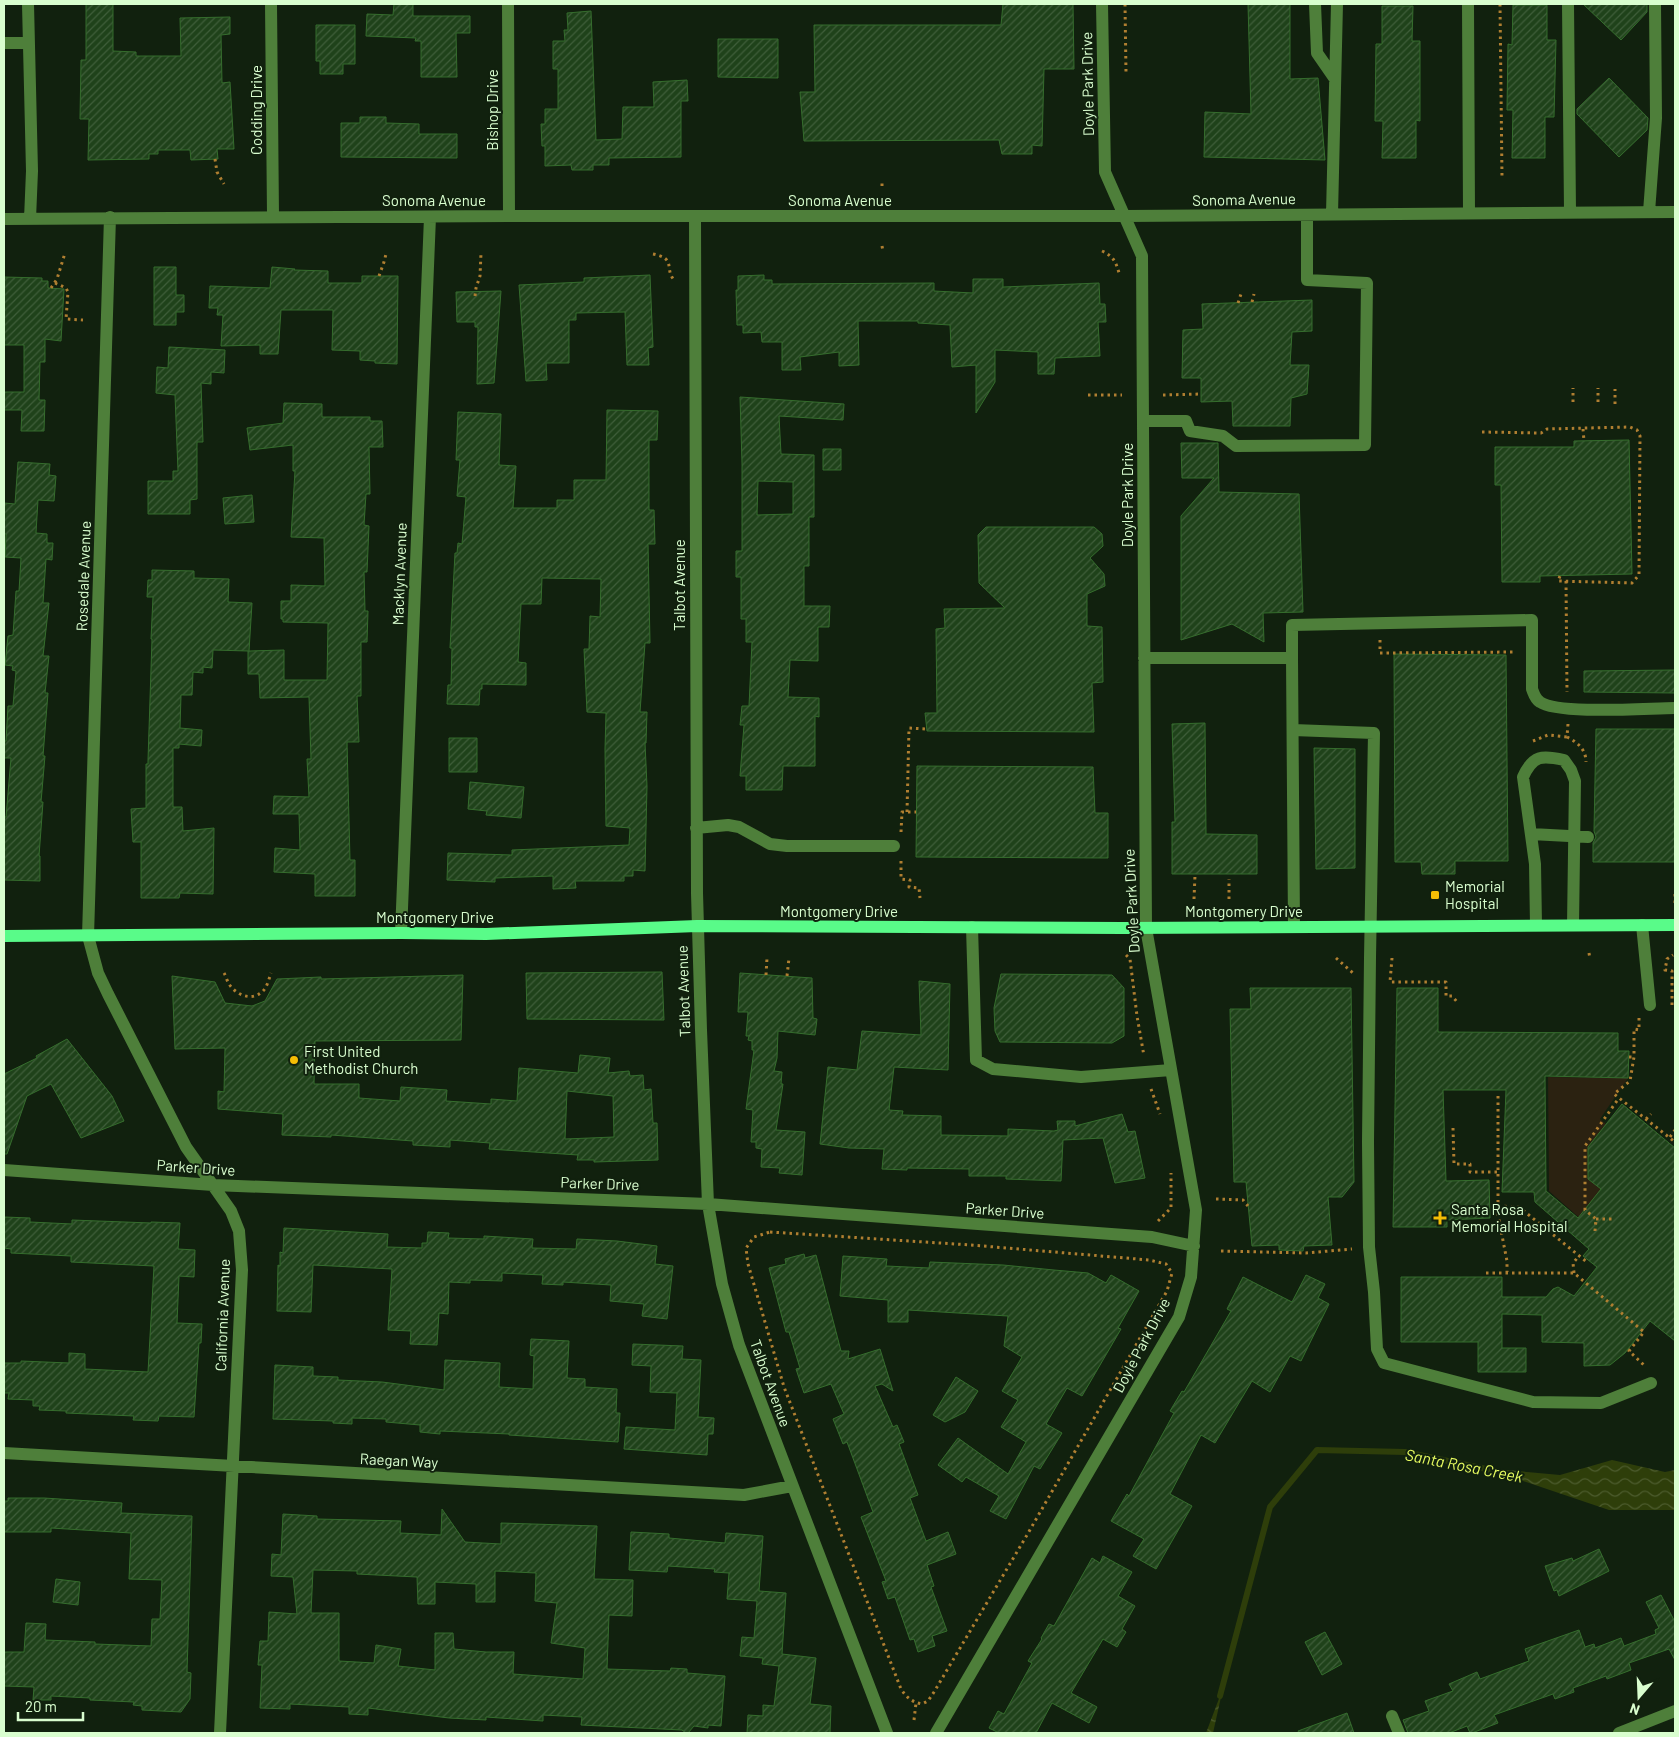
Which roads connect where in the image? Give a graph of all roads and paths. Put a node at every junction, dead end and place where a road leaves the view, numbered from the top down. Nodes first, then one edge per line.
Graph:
1 (28, 4) edge
2 (271, 4) edge
3 (508, 4) edge
4 (1102, 4) edge
5 (1125, 4) edge
6 (1315, 4) edge
7 (1337, 4) edge
8 (1468, 4) edge
9 (1500, 4) edge
10 (1568, 4) edge
11 (1655, 4) edge
12 (4, 43) edge
13 (28, 43) junction
14 (1126, 74) dead end
15 (1335, 80) junction
16 (215, 159) dead end
17 (1502, 177) dead end
18 (882, 180) dead end
19 (224, 184) dead end
20 (882, 186) dead end
21 (1570, 212) junction
22 (1649, 212) junction
23 (1675, 212) edge
24 (1469, 213) junction
25 (1307, 214) junction
26 (1332, 214) junction
27 (273, 216) junction
28 (430, 216) junction
29 (510, 216) junction
30 (694, 216) junction
31 (1125, 216) junction
32 (110, 217) junction
33 (4, 219) edge
34 (30, 219) junction
35 (882, 246) dead end
36 (883, 251) dead end
37 (1102, 251) dead end
38 (65, 253) dead end
39 (481, 253) dead end
40 (386, 254) dead end
41 (653, 254) dead end
42 (379, 276) dead end
43 (1120, 276) dead end
44 (674, 280) dead end
45 (55, 283) junction
46 (51, 288) dead end
47 (1240, 294) dead end
48 (1254, 294) dead end
49 (475, 296) dead end
50 (1252, 302) dead end
51 (1238, 303) dead end
52 (83, 320) dead end
53 (1573, 388) dead end
54 (1598, 388) dead end
55 (1615, 389) dead end
56 (1163, 394) dead end
57 (1201, 394) dead end
58 (1088, 395) dead end
59 (1122, 395) dead end
60 (1573, 402) dead end
61 (1598, 402) dead end
62 (1615, 404) dead end
63 (1143, 421) junction
64 (1583, 429) junction
65 (1482, 432) dead end
66 (1584, 441) dead end
67 (1560, 576) dead end
68 (1566, 581) junction
69 (1380, 638) dead end
70 (1518, 652) dead end
71 (1144, 658) junction
72 (1292, 658) junction
73 (1567, 695) dead end
74 (1675, 708) edge
75 (926, 729) dead end
76 (1293, 730) junction
77 (908, 812) dead end
78 (696, 828) junction
79 (1531, 834) junction
80 (1574, 836) junction
81 (1588, 838) dead end
82 (894, 846) dead end
83 (1195, 875) dead end
84 (1229, 879) dead end
85 (1675, 893) edge
86 (1194, 899) dead end
87 (1228, 899) dead end
88 (1674, 903) edge
89 (1536, 925) junction
90 (1573, 925) junction
91 (1642, 925) junction
92 (1675, 925) edge
93 (697, 926) junction
94 (1370, 926) junction
95 (972, 927) junction
96 (1294, 927) junction
97 (1146, 928) junction
98 (401, 933) junction
99 (4, 936) edge
100 (88, 936) junction
101 (1589, 953) dead end
102 (1126, 955) dead end
103 (1674, 955) dead end
104 (767, 958) dead end
105 (789, 958) dead end
106 (1336, 958) dead end
107 (1392, 958) dead end
108 (1590, 959) dead end
109 (224, 973) dead end
110 (271, 973) dead end
111 (1355, 974) dead end
112 (766, 975) dead end
113 (787, 976) dead end
114 (1458, 1004) dead end
115 (1650, 1005) dead end
116 (1672, 1005) dead end
117 (1635, 1014) dead end
118 (1628, 1057) dead end
119 (1634, 1057) junction
120 (1170, 1070) junction
121 (1148, 1072) junction
122 (1498, 1096) dead end
123 (1619, 1098) junction
124 (1651, 1114) dead end
125 (1161, 1118) dead end
126 (1646, 1119) junction
127 (1453, 1128) dead end
128 (1675, 1130) edge
129 (1670, 1138) junction
130 (1675, 1142) edge
131 (4, 1170) edge
132 (1170, 1171) dead end
133 (1498, 1172) junction
134 (213, 1185) junction
135 (1216, 1199) dead end
136 (708, 1204) junction
137 (1248, 1206) dead end
138 (1498, 1206) junction
139 (1596, 1218) junction
140 (1613, 1219) dead end
141 (1595, 1231) dead end
142 (1152, 1238) junction
143 (1353, 1240) dead end
144 (1194, 1246) junction
145 (1221, 1251) dead end
146 (1579, 1256) junction
147 (1588, 1264) dead end
148 (1486, 1272) dead end
149 (1507, 1272) junction
150 (1574, 1273) junction
151 (1651, 1383) joint
152 (4, 1453) edge
153 (232, 1466) junction
154 (792, 1486) junction
155 (916, 1703) junction
156 (1675, 1711) edge
157 (1392, 1716) dead end
158 (914, 1720) dead end
159 (220, 1733) edge
160 (887, 1733) edge
161 (936, 1733) edge
162 (1399, 1733) edge
163 (1619, 1733) edge

1 - 13 street
2 - 27 street, Codding Drive
3 - 29 street, Bishop Drive
4 - 31 street, Doyle Park Drive
5 - 14 path
6 - 15 street
7 - 15 street
8 - 24 street
9 - 17 path
10 - 21 street
11 - 22 street
12 - 13 street
13 - 34 street
15 - 26 street
16 - 19 path
18 - 20 path
21 - 22 street, Sonoma Avenue
21 - 24 street, Sonoma Avenue
22 - 23 street, Sonoma Avenue
24 - 26 street, Sonoma Avenue
25 - 26 street, Sonoma Avenue
25 - 31 street, Sonoma Avenue
25 - 63 street
27 - 28 street, Sonoma Avenue
27 - 32 street, Sonoma Avenue
28 - 29 street, Sonoma Avenue
28 - 98 street, Macklyn Avenue
29 - 30 street, Sonoma Avenue
30 - 31 street, Sonoma Avenue
30 - 78 street, Talbot Avenue
31 - 63 street, Doyle Park Drive
32 - 34 street, Sonoma Avenue
32 - 100 street, Rosedale Avenue
33 - 34 street, Sonoma Avenue
35 - 36 path
37 - 43 path
38 - 45 path
39 - 49 path
40 - 42 path
41 - 44 path
45 - 46 path
45 - 52 path
47 - 51 path
48 - 50 path
53 - 60 path
54 - 61 path
55 - 62 path
56 - 57 path
58 - 59 path
63 - 71 street, Doyle Park Drive
64 - 65 path
64 - 66 path
64 - 68 path
67 - 68 path
68 - 73 path
69 - 70 path
71 - 72 street
71 - 97 street, Doyle Park Drive
72 - 74 street
72 - 76 street
75 - 77 path
76 - 94 street
76 - 96 street
78 - 82 street
78 - 93 street, Talbot Avenue
79 - 80 street
79 - 80 street
79 - 89 street
80 - 81 street
80 - 90 street
83 - 86 path
84 - 87 path
85 - 88 path
89 - 90 main road, Montgomery Drive
89 - 94 main road, Montgomery Drive
90 - 91 main road, Montgomery Drive
91 - 92 main road, Montgomery Drive
91 - 115 street
93 - 95 main road, Montgomery Drive
93 - 98 main road, Montgomery Drive
93 - 136 street, Talbot Avenue
94 - 96 main road, Montgomery Drive
94 - 151 street
95 - 97 main road, Montgomery Drive
95 - 121 street
96 - 97 main road, Montgomery Drive
97 - 120 street, Doyle Park Drive
98 - 100 main road, Montgomery Drive
99 - 100 main road, Montgomery Drive
100 - 134 street, California Avenue
101 - 108 path
102 - 121 path
103 - 116 path
104 - 112 path
105 - 113 path
106 - 111 path
107 - 114 path
109 - 110 path
117 - 119 path
118 - 119 path
119 - 123 path
120 - 121 street
120 - 144 street, Doyle Park Drive
121 - 125 path
122 - 133 path
123 - 126 path
123 - 139 path
124 - 126 path
126 - 129 path
127 - 133 path
128 - 129 path
129 - 130 path
131 - 134 street, Parker Drive
132 - 142 path
133 - 138 path
134 - 136 street, Parker Drive
134 - 153 street, California Avenue
135 - 137 path
136 - 142 street, Parker Drive
136 - 154 street, Talbot Avenue
138 - 146 path
138 - 149 path
139 - 140 path
139 - 141 path
142 - 144 street, Parker Drive
143 - 145 path
144 - 161 street, Doyle Park Drive
146 - 147 path
146 - 150 path
148 - 149 path
149 - 150 path
150 - 151 path
152 - 153 street, Raegan Way
153 - 154 street, Raegan Way
153 - 159 street, California Avenue
154 - 160 street, Talbot Avenue
155 - 155 path
155 - 158 path
156 - 163 street
157 - 162 street

